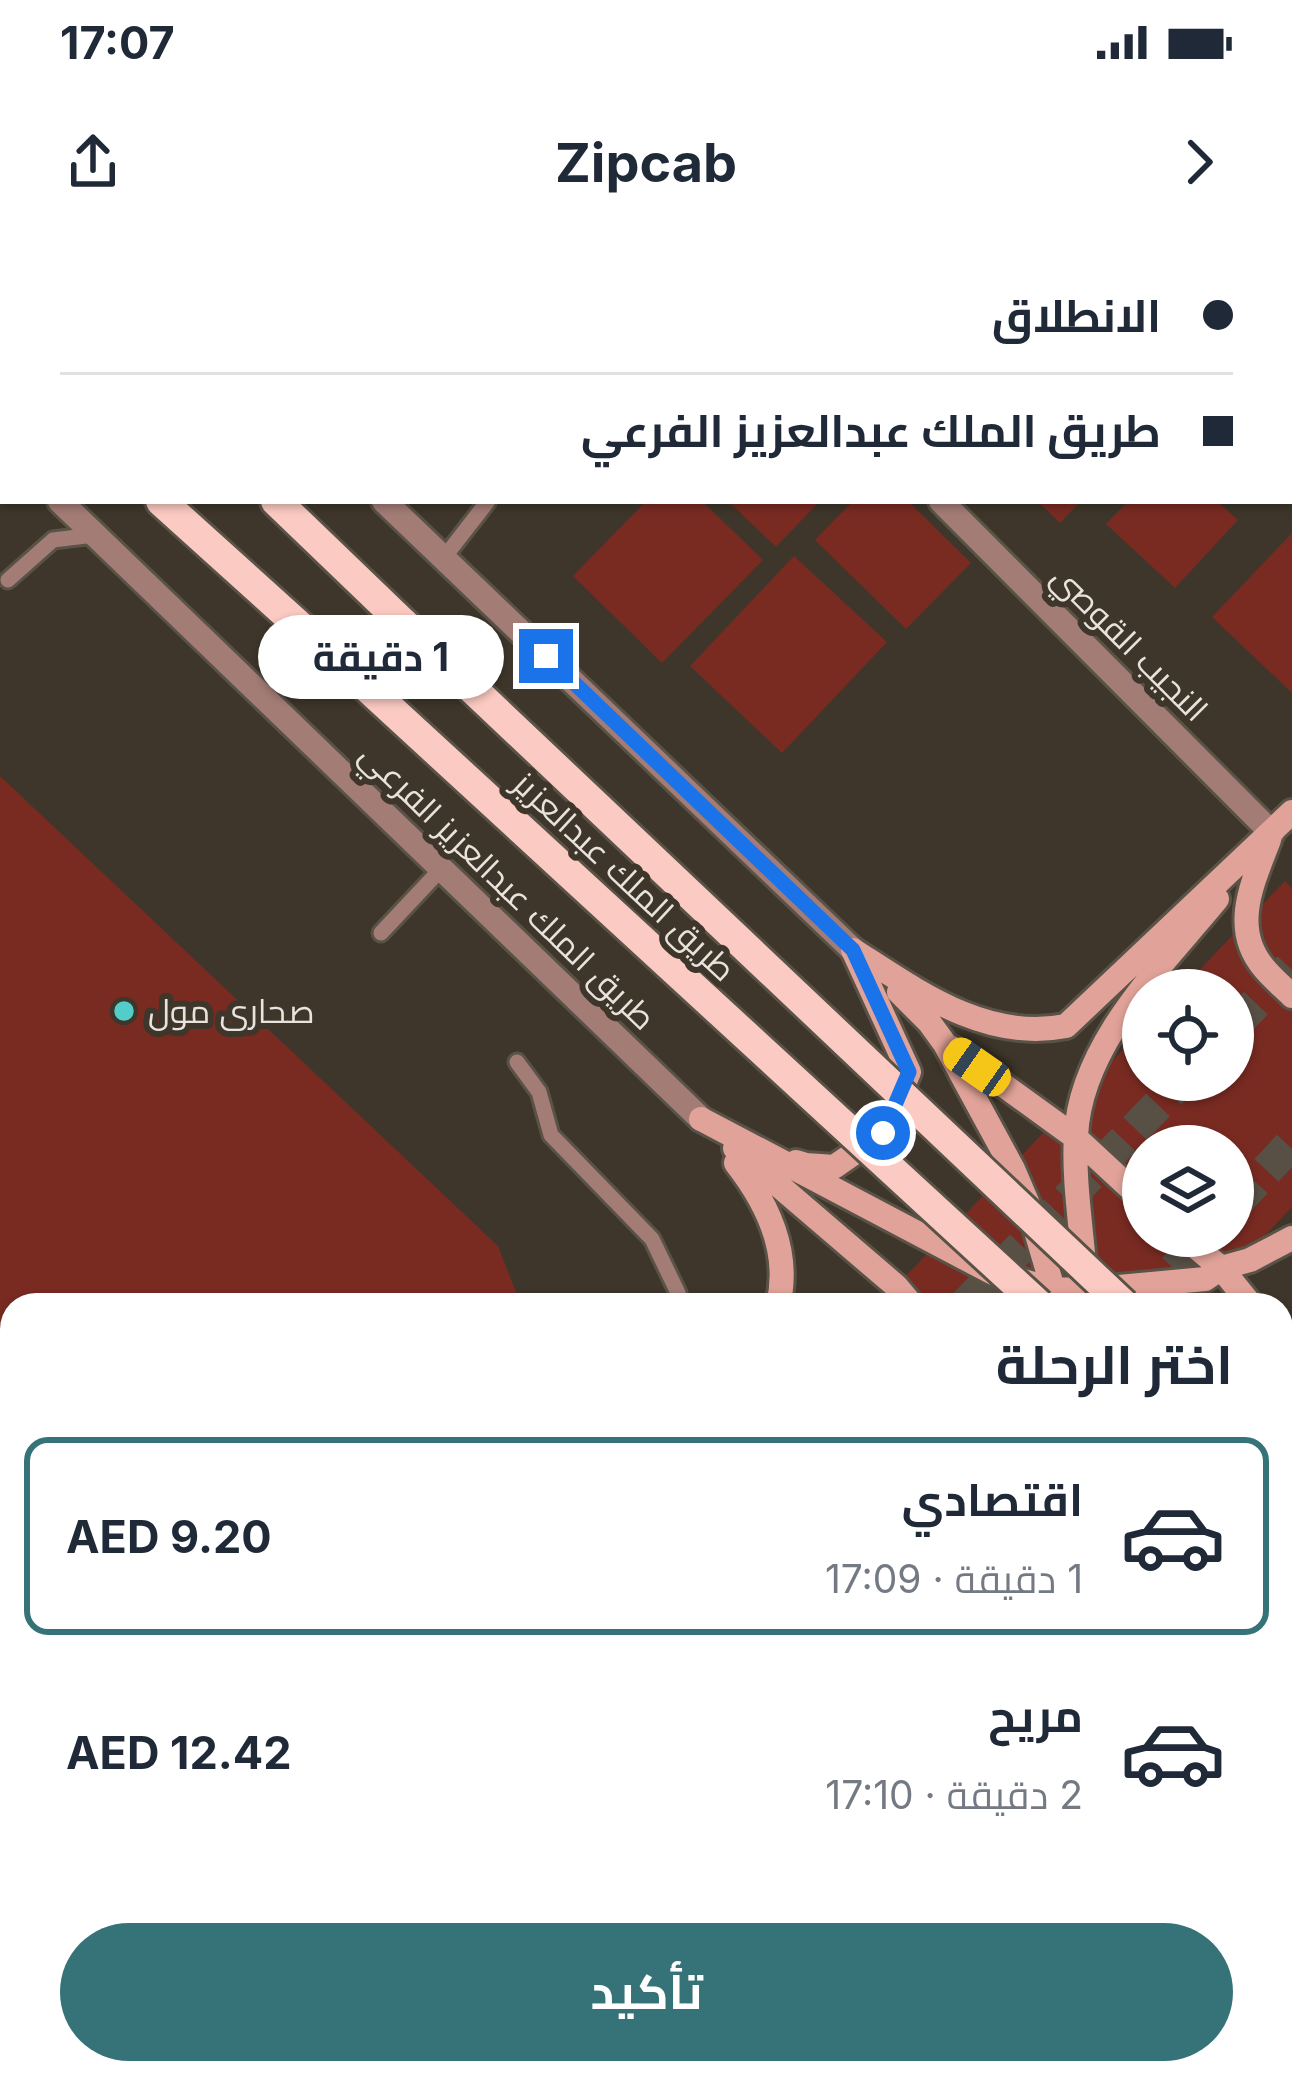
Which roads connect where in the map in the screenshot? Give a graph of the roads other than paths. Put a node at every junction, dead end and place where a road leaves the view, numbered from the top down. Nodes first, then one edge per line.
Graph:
1 (63, 504) edge
2 (164, 504) edge
3 (279, 504) edge
4 (386, 504) edge
5 (486, 504) edge
6 (944, 504) edge
7 (94, 535) junction
8 (443, 559) junction
9 (8, 580) dead end
10 (1292, 812) edge
11 (1272, 832) junction
12 (443, 867) junction
13 (381, 933) dead end
14 (853, 950) junction
15 (1292, 995) edge
16 (945, 1044) junction
17 (517, 1062) dead end
18 (701, 1119) junction
19 (1076, 1137) junction
20 (1122, 1180) edge
21 (1292, 1238) edge
22 (1208, 1257) edge
23 (1221, 1268) junction
24 (678, 1293) edge
25 (781, 1293) edge
26 (902, 1293) edge
27 (1035, 1293) edge
28 (1042, 1293) edge
29 (1048, 1293) edge
30 (1086, 1293) edge
31 (1111, 1293) edge
32 (1117, 1293) edge
33 (1241, 1293) edge

1 - 7 street, طريق الملك عبدالعزيز الفرعي
2 - 28 main road, طريق الملك عبدالعزيز, bridge
3 - 31 main road, طريق الملك عبدالعزيز, bridge
4 - 8 street
5 - 8 lane
6 - 11 street, النجيب القوصي
7 - 9 lane
7 - 12 street, طريق الملك عبدالعزيز الفرعي
8 - 14 street
10 - 11 main road
11 - 14 main road
11 - 15 main road
11 - 19 main road
12 - 13 lane
12 - 18 street, طريق الملك عبدالعزيز الفرعي
14 - 16 main road
14 - 18 main road
16 - 19 main road
16 - 29 main road
17 - 24 lane
18 - 25 main road
18 - 26 main road
18 - 27 main road
19 - 20 main road
19 - 30 main road
21 - 23 main road
22 - 23 main road
23 - 32 main road
23 - 33 main road

